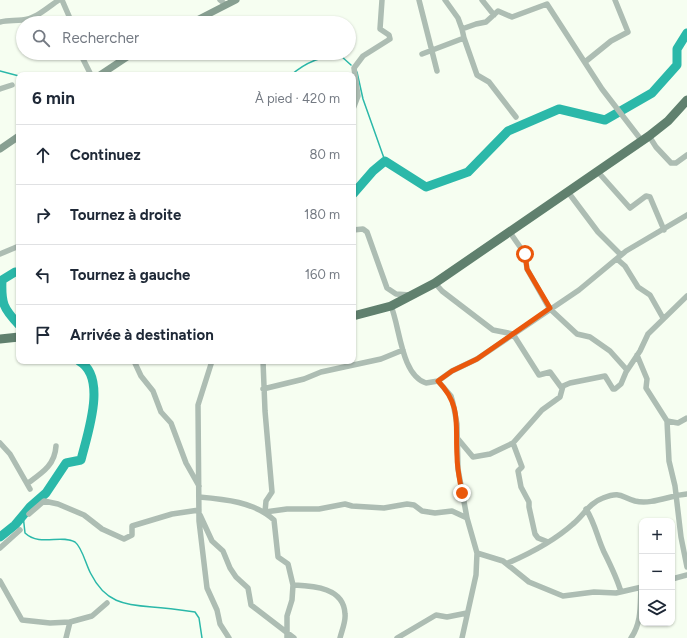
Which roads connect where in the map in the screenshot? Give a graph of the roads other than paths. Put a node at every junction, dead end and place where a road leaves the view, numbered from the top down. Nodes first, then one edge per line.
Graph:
1 (59, 0) edge
2 (62, 0) edge
3 (236, 0) edge
4 (382, 0) edge
5 (419, 0) edge
6 (445, 0) edge
7 (482, 0) edge
8 (615, 0) edge
9 (549, 2) edge
10 (223, 3) edge
11 (494, 15) junction
12 (34, 16) edge
13 (69, 16) edge
14 (202, 16) edge
15 (16, 19) edge
16 (0, 22) edge
17 (462, 29) junction
18 (464, 38) junction
19 (431, 51) junction
20 (422, 54) dead end
21 (84, 60) edge
22 (122, 60) edge
23 (585, 62) junction
24 (437, 71) dead end
25 (90, 72) edge
26 (104, 72) edge
27 (355, 72) edge
28 (356, 82) edge
29 (12, 85) dead end
30 (0, 90) edge
31 (687, 100) edge
32 (356, 101) edge
33 (516, 117) dead end
34 (16, 138) edge
35 (646, 138) junction
36 (0, 149) edge
37 (687, 155) edge
38 (598, 172) junction
39 (568, 192) junction
40 (687, 215) edge
41 (356, 230) edge
42 (664, 230) junction
43 (510, 231) junction
44 (16, 247) edge
45 (0, 254) edge
46 (619, 257) junction
47 (435, 283) junction
48 (412, 296) junction
49 (687, 296) edge
50 (391, 306) junction
51 (550, 308) junction
52 (356, 315) edge
53 (663, 318) junction
54 (513, 334) junction
55 (16, 337) edge
56 (0, 339) edge
57 (403, 350) junction
58 (637, 355) junction
59 (135, 364) edge
60 (211, 364) edge
61 (263, 364) edge
62 (627, 370) junction
63 (438, 381) junction
64 (561, 387) junction
65 (263, 389) junction
66 (687, 418) edge
67 (667, 421) junction
68 (458, 438) junction
69 (0, 442) edge
70 (513, 443) junction
71 (56, 446) dead end
72 (199, 486) junction
73 (687, 494) edge
74 (199, 496) junction
75 (676, 496) junction
76 (586, 509) junction
77 (199, 511) junction
78 (265, 512) junction
79 (29, 514) dead end
80 (467, 518) junction
81 (20, 530) dead end
82 (548, 542) junction
83 (0, 548) edge
84 (477, 553) junction
85 (508, 563) junction
86 (687, 567) edge
87 (687, 575) edge
88 (675, 578) edge
89 (0, 581) edge
90 (293, 585) junction
91 (639, 588) edge
92 (642, 590) edge
93 (622, 592) junction
94 (107, 603) dead end
95 (467, 612) junction
96 (70, 622) junction
97 (286, 635) edge
98 (66, 638) edge
99 (229, 638) edge
100 (294, 638) edge
101 (340, 638) edge
102 (397, 638) edge
103 (462, 638) edge
104 (631, 638) edge

1 - 12 street
2 - 13 street
3 - 10 main road
4 - 27 street
5 - 19 street
6 - 17 street
7 - 11 street
8 - 23 street
9 - 11 street
9 - 23 street
10 - 14 main road
11 - 17 street
15 - 16 street
17 - 18 street
18 - 19 street
18 - 33 street
19 - 20 street
19 - 24 street
21 - 25 street
22 - 26 main road
23 - 35 street
28 - 32 street
29 - 30 street
31 - 35 highway
34 - 36 main road
35 - 37 street
35 - 38 highway
38 - 39 highway
38 - 42 street
39 - 43 highway
39 - 46 street
40 - 42 street
41 - 48 street
42 - 46 street
43 - 47 highway
43 - 51 street
44 - 45 street
46 - 51 street
46 - 53 street
47 - 48 highway
47 - 54 street
48 - 50 highway
49 - 53 street
50 - 52 highway
50 - 57 street
51 - 54 street
51 - 62 street
53 - 58 street
54 - 63 street
54 - 64 street
55 - 56 highway
57 - 63 street
57 - 65 street
58 - 62 street
58 - 67 street
59 - 72 street
60 - 72 street
61 - 65 street
62 - 64 street
63 - 68 street
64 - 70 street
65 - 78 street
66 - 67 street
67 - 75 street
68 - 70 street
68 - 80 street
69 - 71 street
70 - 82 street
72 - 74 street
73 - 75 street
74 - 77 street
74 - 78 street
75 - 76 street
75 - 86 street
76 - 82 street
76 - 93 street
77 - 79 street
77 - 97 street
77 - 99 street
78 - 80 street
78 - 90 street
80 - 84 street
81 - 83 street
82 - 85 street
84 - 85 street
84 - 95 street
85 - 93 street
87 - 88 street
89 - 96 street
90 - 97 street
90 - 101 street
91 - 93 street
92 - 104 street
94 - 96 street
95 - 102 street
95 - 103 street
96 - 98 street
97 - 100 street

